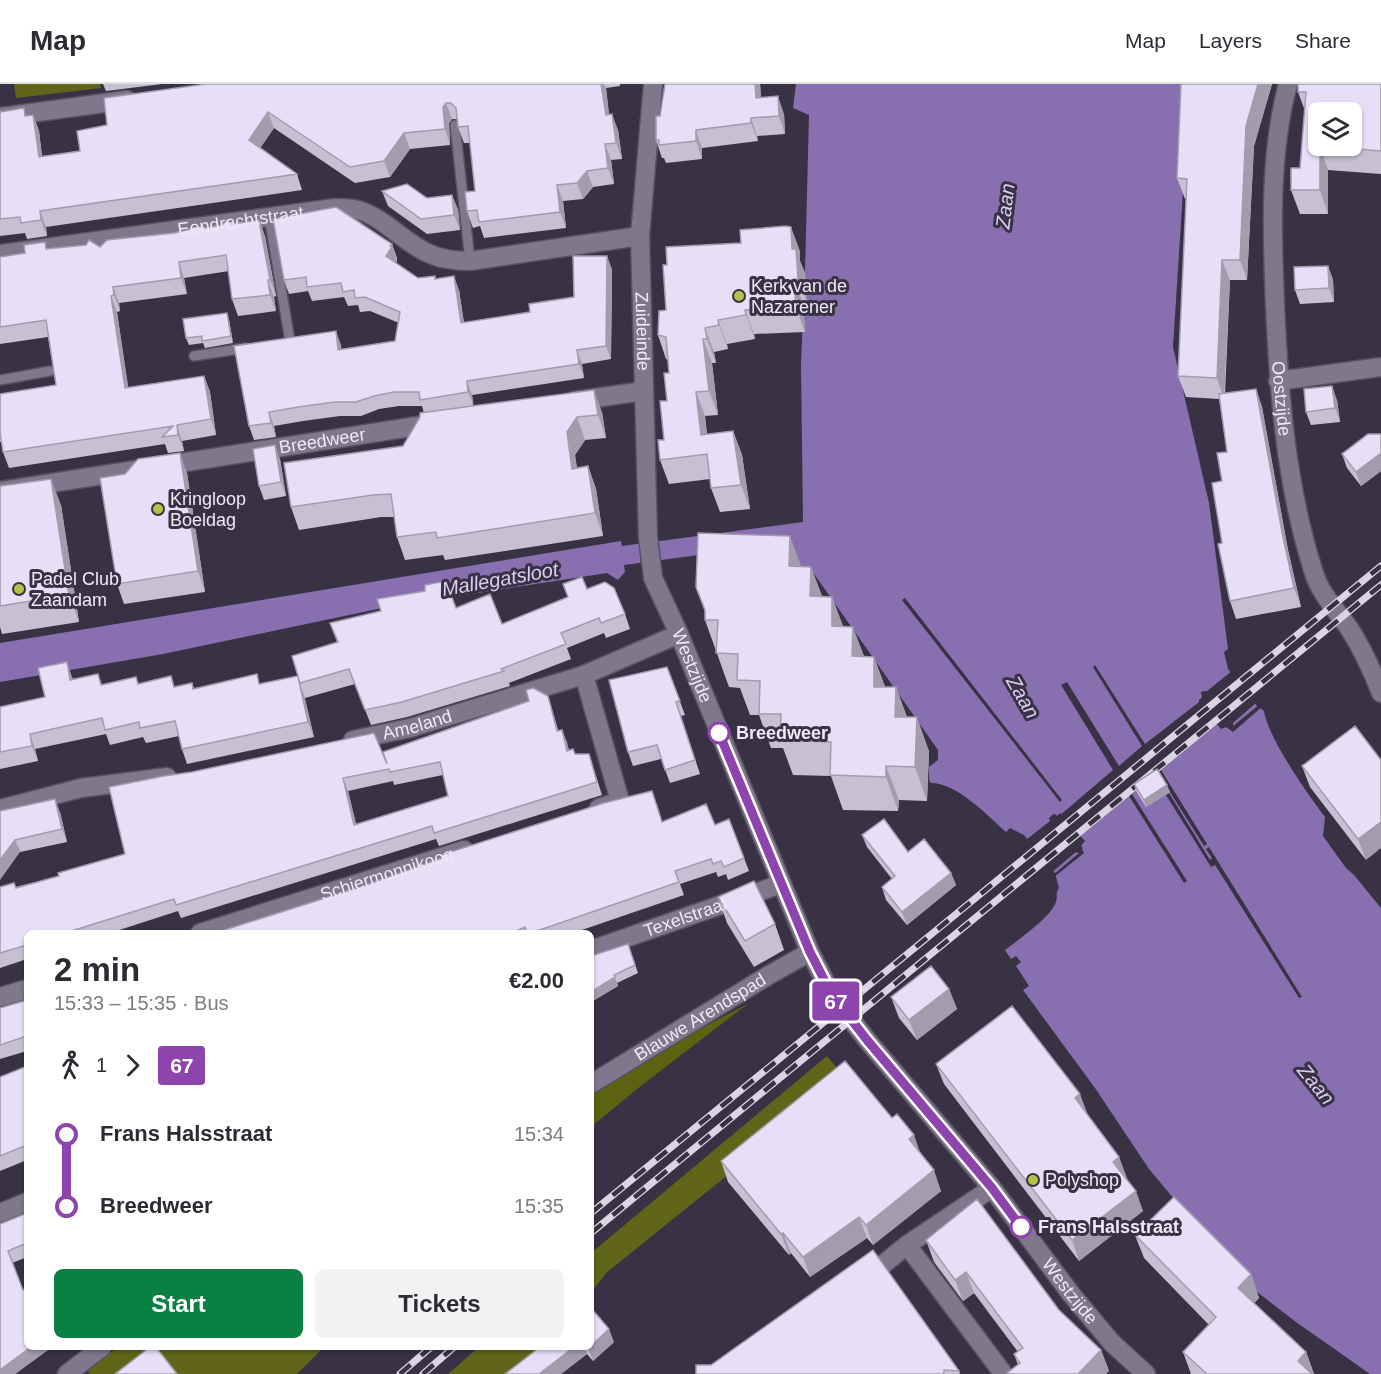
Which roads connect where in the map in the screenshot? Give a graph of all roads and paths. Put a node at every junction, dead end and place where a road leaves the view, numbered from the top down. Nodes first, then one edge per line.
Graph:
1 (653, 84) edge
2 (1288, 84) edge
3 (143, 98) edge
4 (0, 117) edge
5 (455, 125) edge
6 (268, 217) junction
7 (640, 236) junction
8 (0, 254) edge
9 (470, 261) junction
10 (300, 340) edge
11 (290, 341) junction
12 (279, 343) edge
13 (258, 346) edge
14 (194, 356) dead end
15 (1381, 367) edge
16 (50, 371) edge
17 (0, 380) edge
18 (1278, 381) junction
19 (644, 391) junction
20 (562, 403) edge
21 (456, 420) edge
22 (0, 491) edge
23 (654, 578) joint
24 (679, 634) junction
25 (584, 675) junction
26 (1381, 693) edge
27 (331, 745) edge
28 (183, 775) edge
29 (0, 809) edge
30 (587, 812) edge
31 (476, 847) edge
32 (782, 884) junction
33 (210, 930) edge
34 (594, 949) edge
35 (810, 952) junction
36 (24, 990) edge
37 (0, 998) edge
38 (594, 1082) edge
39 (992, 1188) junction
40 (24, 1203) edge
41 (0, 1213) edge
42 (907, 1245) junction
43 (851, 1279) edge
44 (98, 1350) edge
45 (1002, 1372) dead end
46 (67, 1374) edge
47 (1146, 1374) edge

1 - 7 street, Zuideinde
2 - 18 street, Oostzijde
3 - 4 street
5 - 9 lane
6 - 8 street, Eendrachtstraat
6 - 9 street, Eendrachtstraat
6 - 11 lane
7 - 9 street, Eendrachtstraat
7 - 19 street, Zuideinde
10 - 11 lane
11 - 12 lane
13 - 14 lane
15 - 18 street
16 - 17 lane
18 - 26 street, Oostzijde
19 - 20 street
19 - 23 street, Zuideinde
21 - 22 street, Breedweer
23 - 24 street, Westzijde
24 - 25 street, Ameland
24 - 32 street, Westzijde
25 - 27 street, Ameland
25 - 30 street
28 - 29 street
31 - 33 street, Schiermonnikoog
32 - 34 street, Texelstraat
32 - 35 street, Westzijde
35 - 38 street, Blauwe Arendspad
35 - 39 street, Westzijde
36 - 37 street
39 - 42 street
39 - 47 street, Westzijde
40 - 41 street
42 - 43 street
42 - 45 street
44 - 46 street

